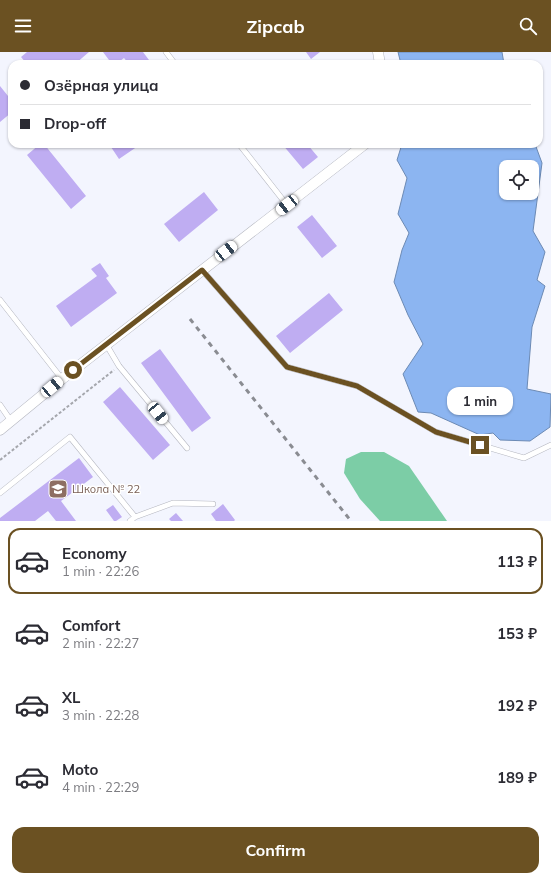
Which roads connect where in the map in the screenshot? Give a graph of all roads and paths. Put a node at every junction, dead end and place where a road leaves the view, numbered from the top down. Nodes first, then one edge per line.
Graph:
1 (242, 148) edge
2 (360, 148) edge
3 (287, 205) junction
4 (202, 270) junction
5 (0, 300) edge
6 (106, 344) junction
7 (119, 366) junction
8 (62, 379) junction
9 (0, 405) edge
10 (11, 421) junction
11 (0, 430) edge
12 (551, 445) edge
13 (187, 448) dead end
14 (0, 460) edge
15 (0, 493) edge
16 (213, 504) dead end
17 (135, 517) junction
18 (130, 521) edge

1 - 3 lane
2 - 3 street
3 - 4 street
4 - 6 street
4 - 12 lane
5 - 8 lane
6 - 7 lane
6 - 8 street
7 - 13 lane
7 - 14 path
8 - 10 street
9 - 10 lane
10 - 11 street
15 - 17 lane
16 - 17 lane
17 - 18 lane

